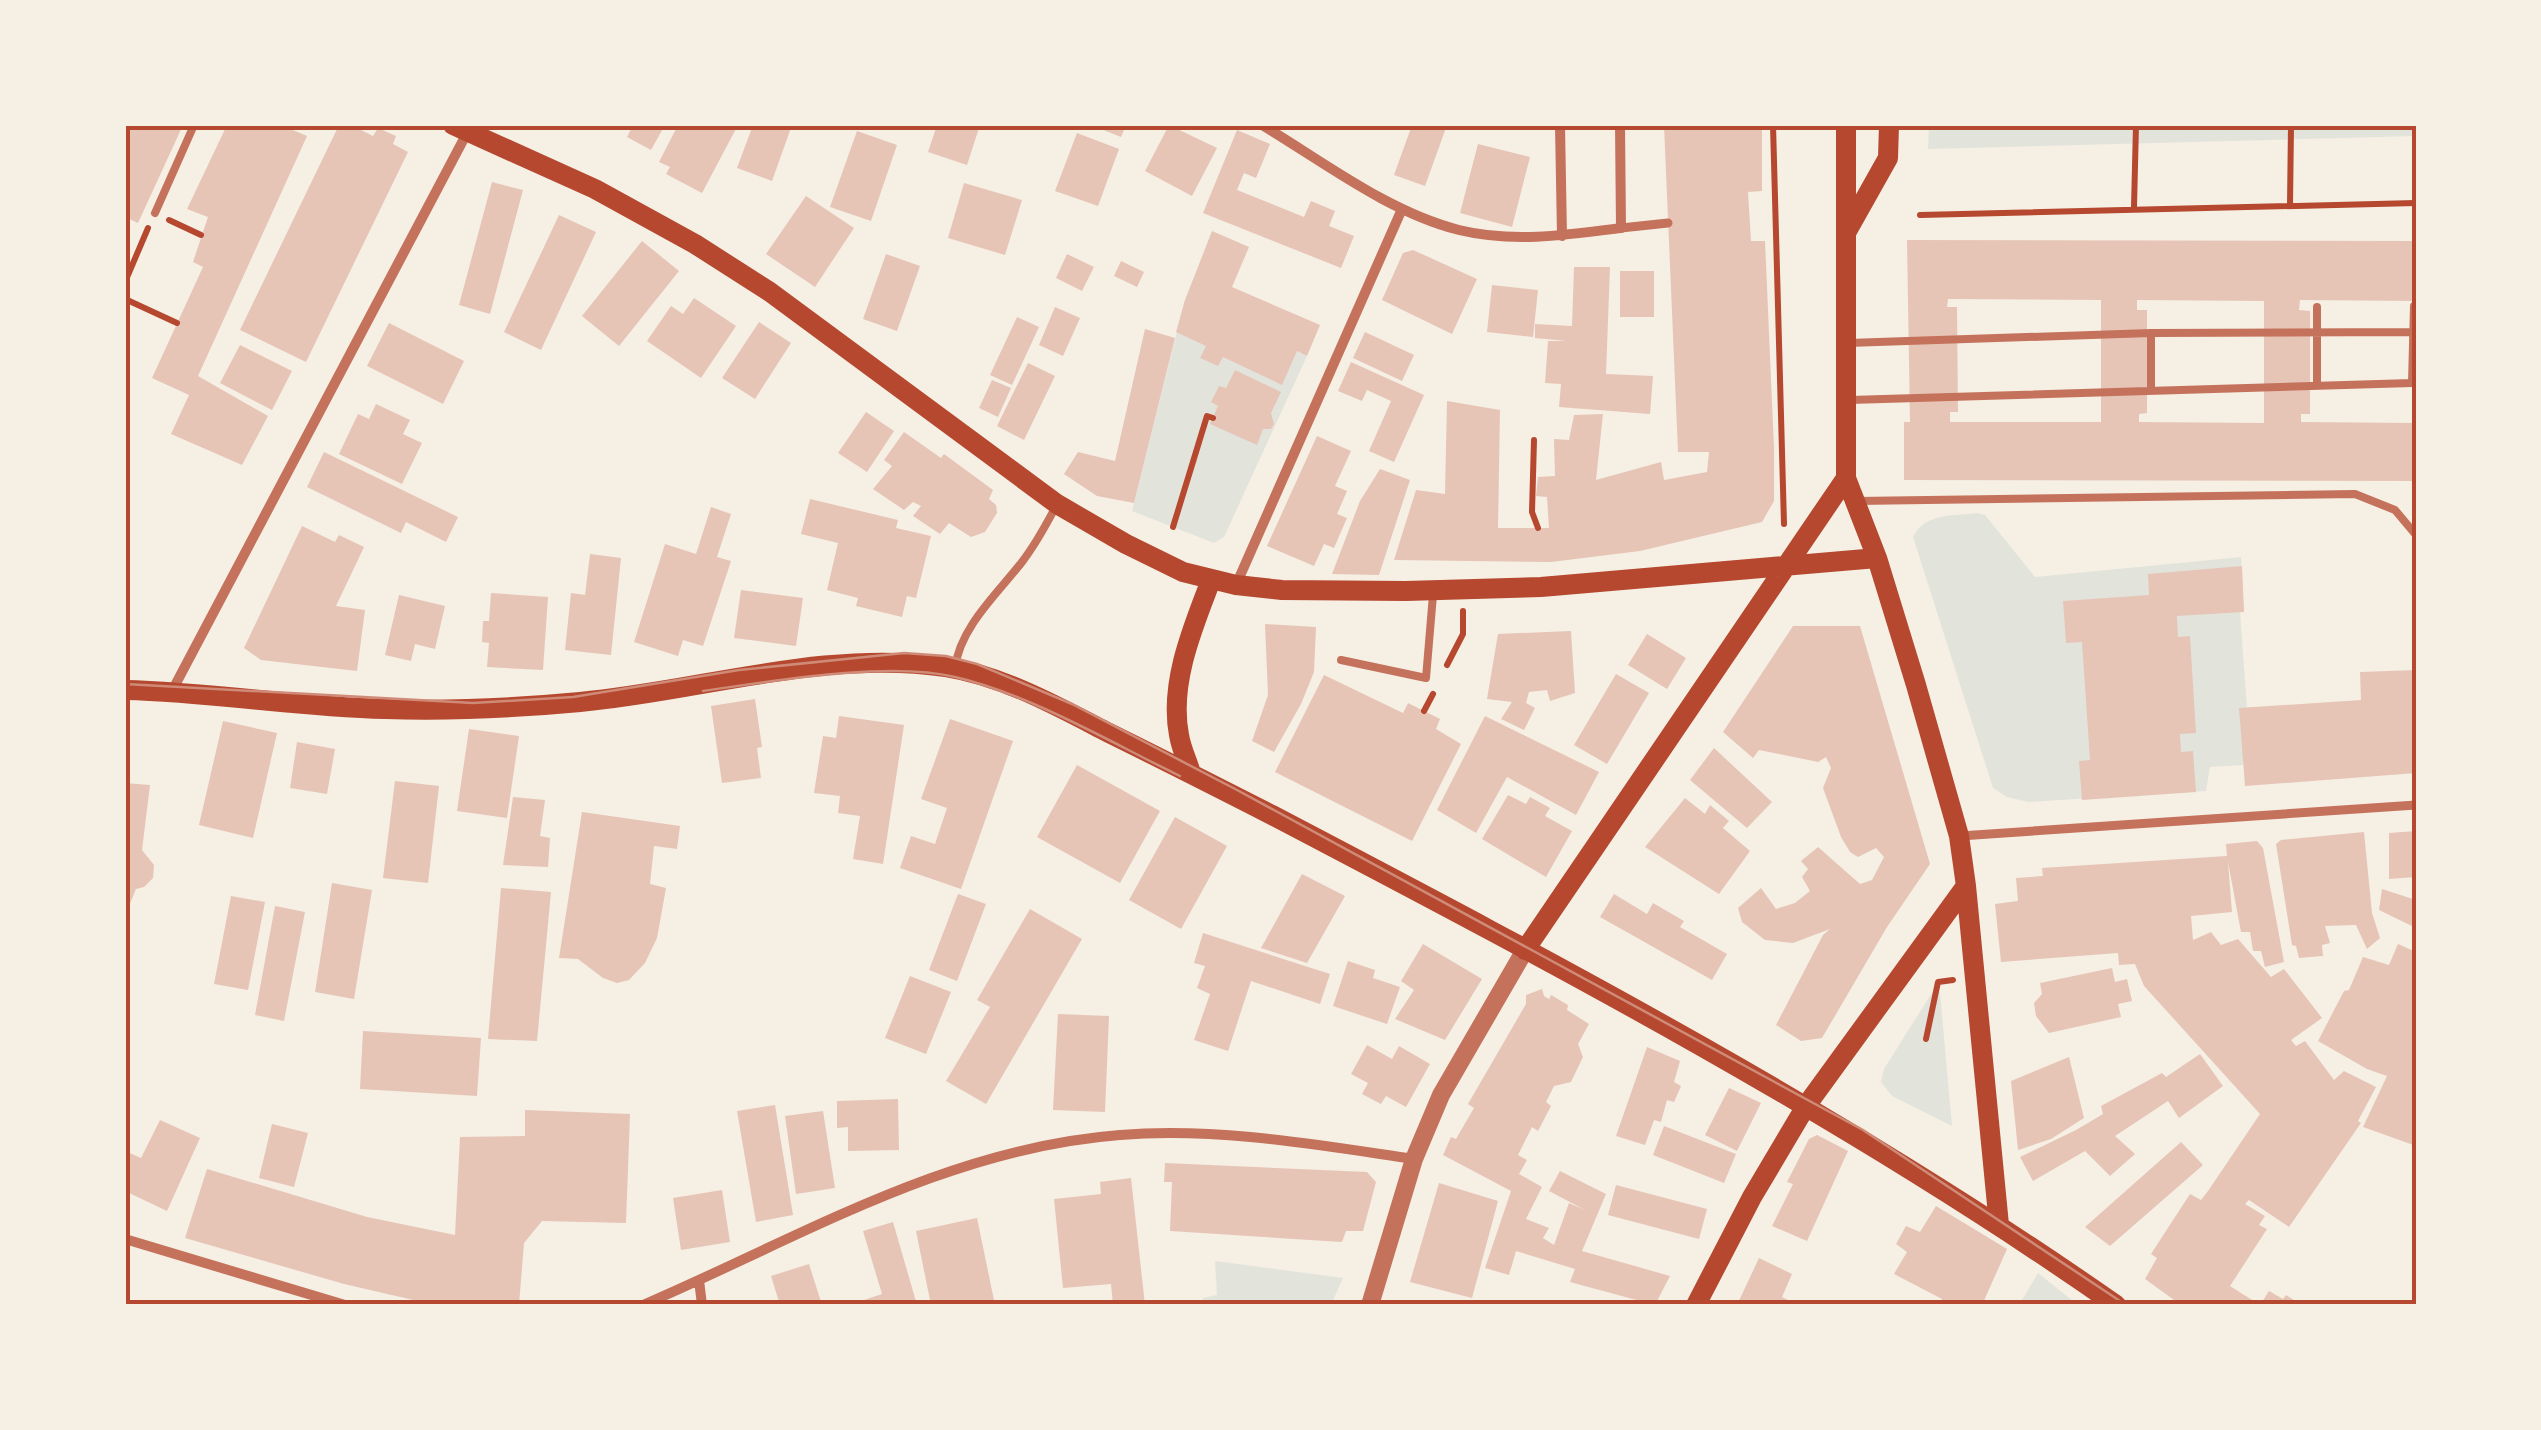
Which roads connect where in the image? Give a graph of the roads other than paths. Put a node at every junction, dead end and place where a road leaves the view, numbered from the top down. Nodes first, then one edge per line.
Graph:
1 (194, 125) edge
2 (1262, 125) edge
3 (1560, 125) edge
4 (1620, 125) edge
5 (1846, 125) edge
6 (1889, 125) edge
7 (464, 127) edge
8 (1402, 209) junction
9 (155, 213) road end
10 (1668, 222) dead end
11 (1620, 228) junction
12 (1846, 232) junction
13 (1562, 236) junction
14 (2414, 306) edge
15 (2317, 307) dead end
16 (2317, 332) junction
17 (2414, 332) junction
18 (2151, 333) junction
19 (1846, 343) junction
20 (2317, 385) junction
21 (2152, 389) junction
22 (1846, 400) junction
23 (1846, 478) junction
24 (1854, 502) junction
25 (1057, 504) junction
26 (2416, 535) edge
27 (1877, 558) junction
28 (1786, 566) junction
29 (1210, 580) junction
30 (1236, 585) junction
31 (1434, 590) junction
32 (1342, 660) dead end
33 (955, 669) junction
34 (125, 690) edge
35 (172, 691) junction
36 (1191, 773) junction
37 (2416, 805) edge
38 (1959, 836) junction
39 (1966, 886) junction
40 (1525, 950) junction
41 (1806, 1106) junction
42 (1414, 1159) junction
43 (1999, 1225) junction
44 (125, 1239) edge
45 (700, 1280) junction
46 (346, 1305) edge
47 (643, 1305) edge
48 (702, 1305) edge
49 (1370, 1305) edge
50 (1696, 1305) edge
51 (2116, 1305) edge

1 - 9 lane
2 - 8 street
3 - 13 street
4 - 11 street
5 - 12 main road
6 - 12 main road
7 - 25 main road
7 - 35 street
8 - 13 street
8 - 30 street
10 - 11 street
11 - 13 street
12 - 19 main road
14 - 17 lane
15 - 16 lane
16 - 17 lane
16 - 18 lane
16 - 20 lane
17 - 20 lane
18 - 19 lane
18 - 21 lane
19 - 22 main road
20 - 21 lane
21 - 22 lane
22 - 23 main road
23 - 24 main road
23 - 28 main road
24 - 26 lane
24 - 27 main road
25 - 29 main road
25 - 33 lane
27 - 28 main road
27 - 38 main road
28 - 31 main road
28 - 40 main road
29 - 30 main road
29 - 36 main road
30 - 31 main road
31 - 32 lane
33 - 35 main road
33 - 36 main road
34 - 35 main road
36 - 40 main road
37 - 38 street
38 - 39 main road
39 - 41 main road
39 - 43 main road
40 - 41 main road
40 - 42 street
41 - 43 main road
41 - 50 main road
42 - 45 street
42 - 49 street
43 - 51 main road
44 - 46 street
45 - 47 street
45 - 48 street

